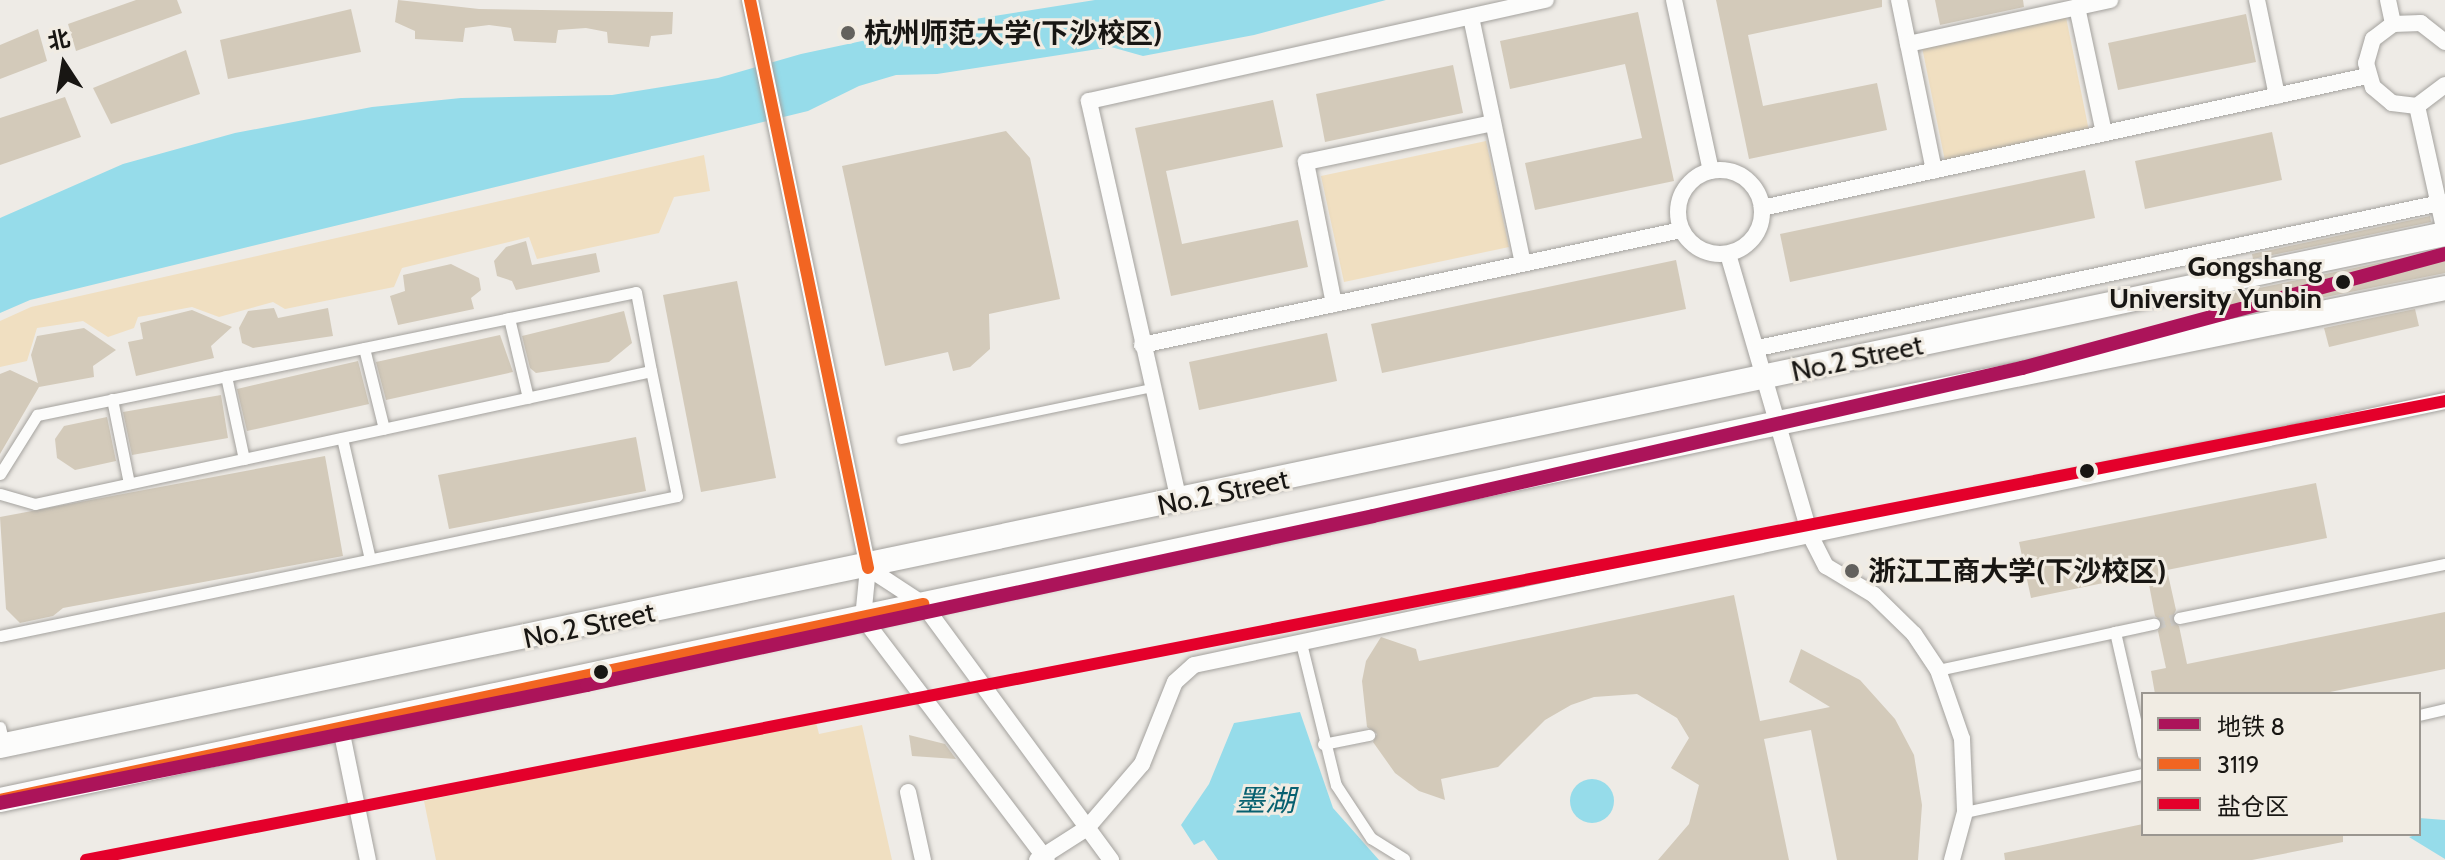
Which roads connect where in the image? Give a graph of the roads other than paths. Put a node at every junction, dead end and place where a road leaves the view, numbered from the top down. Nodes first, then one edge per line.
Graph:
1 (750, 0) edge
2 (1546, 0) edge
3 (1674, 0) edge
4 (1899, 0) edge
5 (2110, 0) edge
6 (2257, 0) edge
7 (2388, 0) edge
8 (2077, 7) junction
9 (1471, 17) junction
10 (2393, 24) junction
11 (2445, 42) edge
12 (1908, 44) junction
13 (2367, 76) junction
14 (2445, 85) edge
15 (2277, 96) junction
16 (2417, 106) junction
17 (1493, 123) junction
18 (2104, 133) junction
19 (1934, 170) junction
20 (1711, 171) junction
21 (2442, 203) edge
22 (1762, 208) junction
23 (1681, 230) junction
24 (2445, 233) edge
25 (1728, 254) junction
26 (1523, 264) junction
27 (2445, 288) edge
28 (1334, 304) junction
29 (509, 318) junction
30 (1142, 345) junction
31 (364, 348) junction
32 (1758, 348) junction
33 (651, 371) junction
34 (226, 376) junction
35 (1767, 377) junction
36 (1152, 388) junction
37 (528, 398) junction
38 (112, 399) junction
39 (2445, 401) edge
40 (1778, 423) junction
41 (384, 429) junction
42 (342, 438) junction
43 (901, 440) dead end
44 (244, 459) junction
45 (0, 474) edge
46 (129, 483) junction
47 (0, 494) edge
48 (1179, 501) junction
49 (1811, 537) junction
50 (370, 559) junction
51 (2445, 564) edge
52 (868, 568) junction
53 (923, 604) junction
54 (863, 618) junction
55 (2179, 618) tunnel mouth
56 (2154, 624) tunnel mouth
57 (2115, 632) junction
58 (0, 636) edge
59 (1301, 643) junction
60 (1938, 670) junction
61 (2445, 709) edge
62 (2421, 715) edge
63 (341, 729) junction
64 (1369, 735) dead end
65 (1, 739) edge
66 (1323, 744) junction
67 (2141, 745) edge
68 (2141, 774) edge
69 (908, 792) dead end
70 (0, 800) edge
71 (1965, 812) junction
72 (1087, 828) junction
73 (1043, 859) edge
74 (1404, 859) edge
75 (368, 860) edge
76 (923, 860) edge
77 (1111, 860) edge
78 (1952, 860) edge

1 - 52 street
2 - 9 street
3 - 20 street
4 - 12 street
5 - 8 street
6 - 15 street
7 - 10 street
8 - 12 street
8 - 18 street
9 - 17 street
9 - 30 street
10 - 11 street
10 - 13 street
12 - 19 street
13 - 15 street
13 - 16 street
14 - 16 street
15 - 18 street
16 - 21 street
17 - 26 street
17 - 28 street
18 - 19 street
19 - 22 street
20 - 22 street
20 - 23 street
21 - 24 street
21 - 32 street
22 - 25 street
23 - 25 street
23 - 26 street
24 - 35 main road, No.2 Street
25 - 32 street
26 - 28 street
27 - 40 main road, No.2 Street
28 - 30 street
29 - 31 street
29 - 33 street
29 - 37 street
30 - 36 street
31 - 34 street
31 - 41 street
32 - 35 street
33 - 37 street
33 - 50 street
34 - 38 street
34 - 44 street
35 - 40 street
35 - 48 main road, No.2 Street
36 - 43 lane
36 - 48 street
37 - 41 street
38 - 45 street
38 - 46 street
39 - 49 street
40 - 49 street
40 - 53 main road, No.2 Street
41 - 42 street
42 - 44 street
42 - 50 street
44 - 46 street
46 - 47 street
48 - 52 main road, No.2 Street
49 - 59 street
49 - 60 street
50 - 58 street
51 - 55 street
52 - 53 street
52 - 54 street
52 - 65 main road, No.2 Street
53 - 54 main road, No.2 Street
53 - 72 street
54 - 63 main road, No.2 Street
54 - 73 street
56 - 57 street
57 - 60 street
57 - 67 street
59 - 66 street
59 - 72 street
60 - 71 street
61 - 62 street
63 - 70 main road, No.2 Street
63 - 75 street
64 - 66 street
66 - 74 street
68 - 71 street
69 - 76 street
71 - 78 street
72 - 73 street
72 - 77 street

